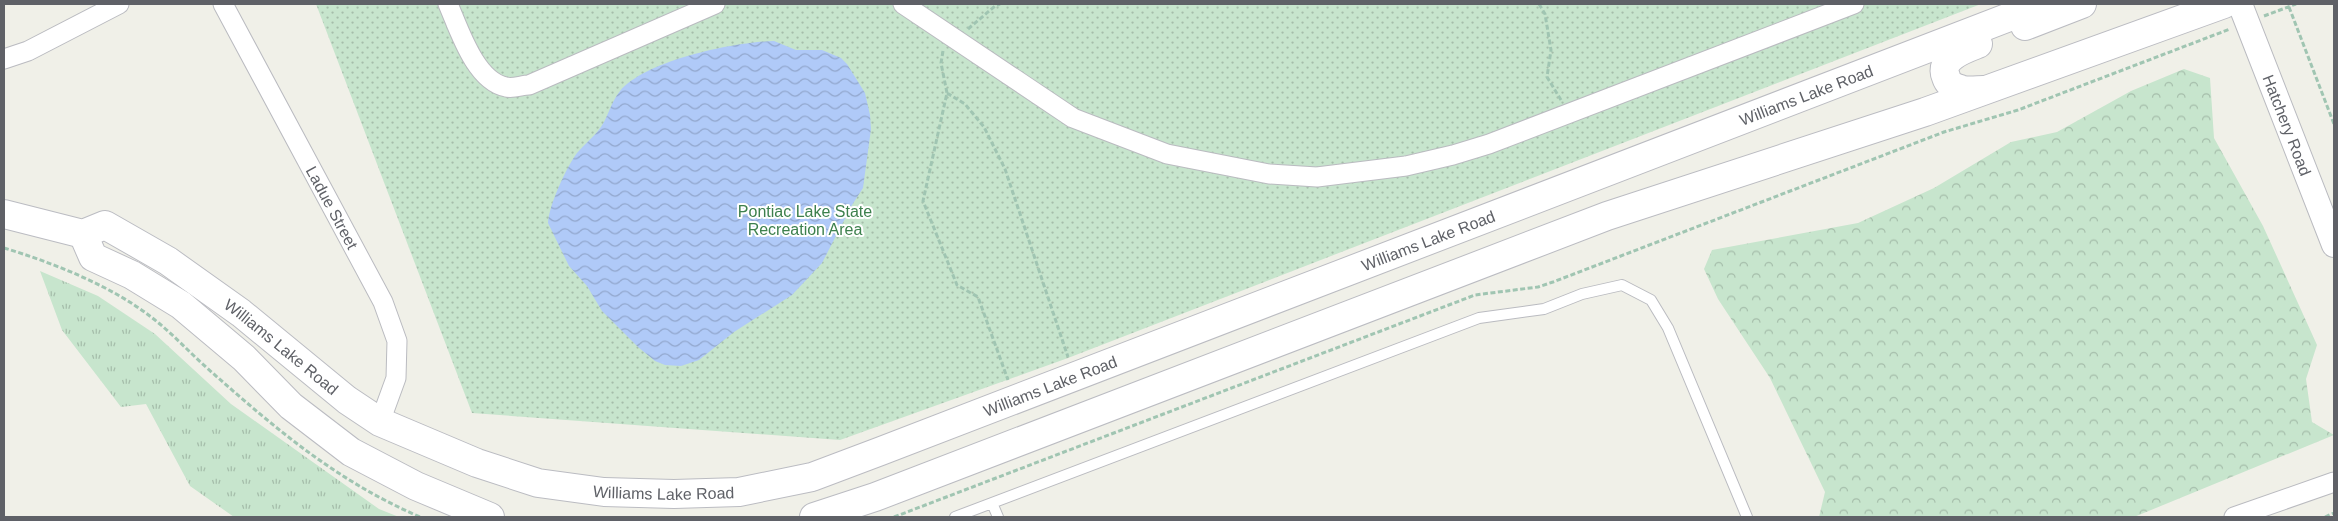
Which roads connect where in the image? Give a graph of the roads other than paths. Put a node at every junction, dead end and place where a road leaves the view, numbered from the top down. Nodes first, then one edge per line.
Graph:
1 (119, 4) edge
2 (223, 4) edge
3 (448, 4) edge
4 (715, 4) edge
5 (903, 4) edge
6 (1854, 4) edge
7 (2043, 4) edge
8 (2082, 4) edge
9 (2224, 4) edge
10 (2244, 13) edge
11 (4, 59) edge
12 (1986, 90) junction
13 (4, 214) edge
14 (82, 234) junction
15 (2334, 245) edge
16 (181, 305) junction
17 (244, 358) junction
18 (310, 370) junction
19 (380, 422) junction
20 (2334, 482) edge
21 (992, 503) junction
22 (490, 517) edge
23 (814, 517) edge
24 (955, 517) edge
25 (998, 517) edge
26 (1748, 517) edge
27 (2234, 517) edge

1 - 11 street
2 - 19 street, Ladue Street
3 - 4 street
5 - 6 street
7 - 19 main road, Williams Lake Road
8 - 12 main road
9 - 12 main road
10 - 15 street, Hatchery Road
12 - 23 main road
13 - 14 main road
14 - 16 main road, Williams Lake Road
14 - 18 main road, Williams Lake Road
16 - 17 main road, Williams Lake Road
16 - 18 main road
17 - 19 main road
17 - 22 main road, Williams Lake Road
18 - 19 main road, Williams Lake Road
20 - 27 street
21 - 24 lane
21 - 25 lane
21 - 26 lane

